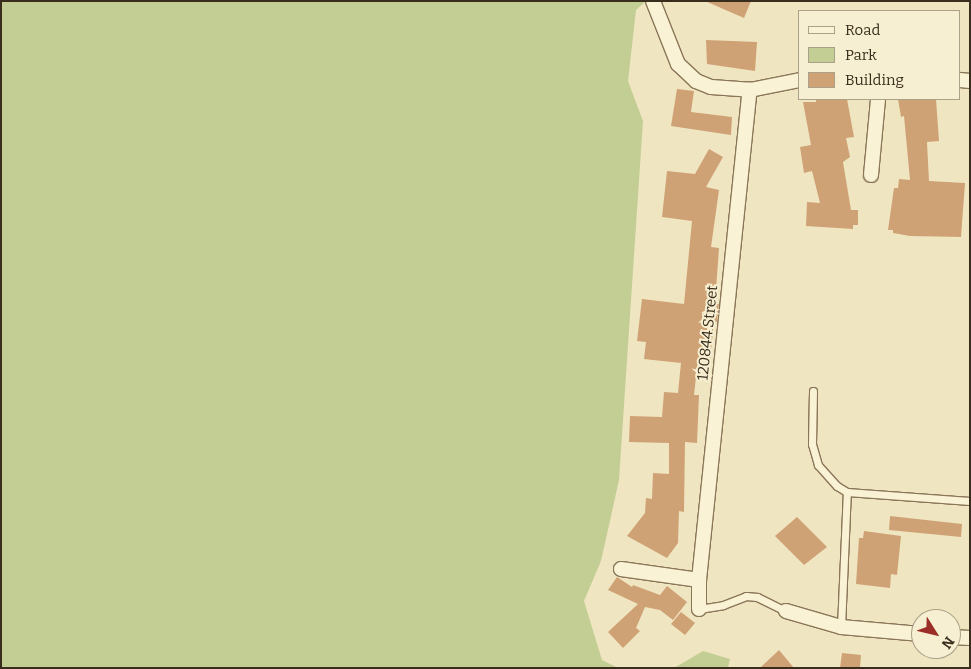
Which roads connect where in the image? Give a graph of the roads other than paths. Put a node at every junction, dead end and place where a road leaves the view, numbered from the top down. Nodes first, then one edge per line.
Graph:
1 (653, 1) edge
2 (798, 80) edge
3 (750, 90) junction
4 (878, 100) edge
5 (871, 175) dead end
6 (813, 391) dead end
7 (848, 492) junction
8 (970, 501) edge
9 (621, 568) dead end
10 (699, 580) junction
11 (699, 609) joint
12 (786, 611) joint
13 (841, 626) junction
14 (911, 633) edge

1 - 3 street
2 - 3 street
3 - 10 street, 120844 Street
4 - 5 street
6 - 7 lane
7 - 8 lane
7 - 13 lane
9 - 10 street
10 - 11 street, 120844 Street
11 - 12 lane
12 - 13 street
13 - 14 street

